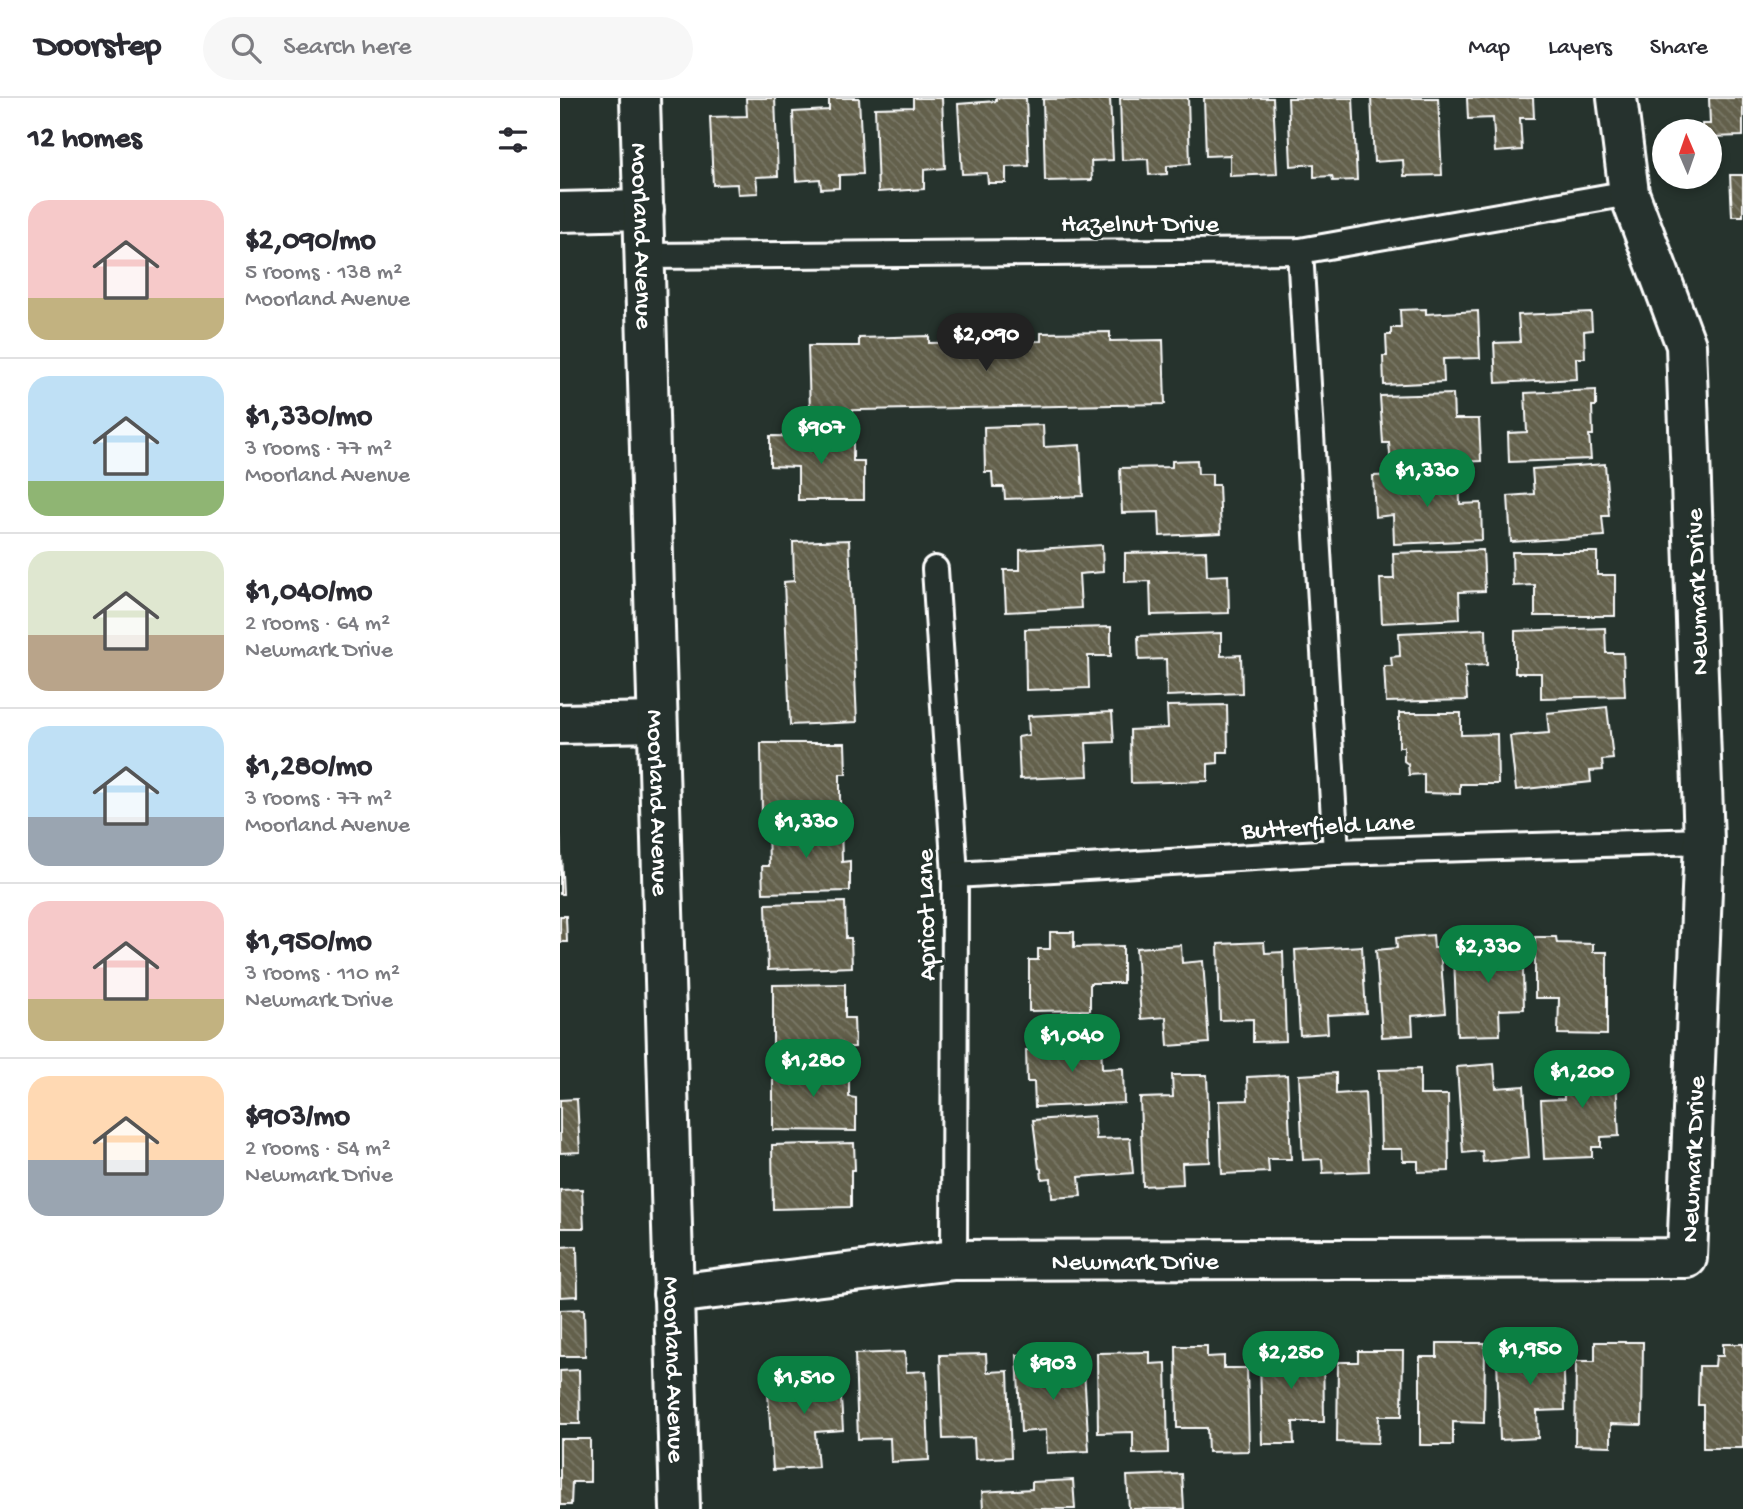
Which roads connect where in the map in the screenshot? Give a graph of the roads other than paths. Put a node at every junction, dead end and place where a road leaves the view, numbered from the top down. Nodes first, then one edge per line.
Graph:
1 (640, 98) edge
2 (1617, 98) edge
3 (1629, 193) junction
4 (644, 210) junction
5 (560, 212) edge
6 (1300, 251) junction
7 (646, 256) junction
8 (934, 569) dead end
9 (657, 722) junction
10 (560, 724) edge
11 (1704, 842) junction
12 (1336, 852) junction
13 (956, 875) junction
14 (954, 1260) junction
15 (673, 1294) junction
16 (680, 1509) edge

1 - 4 street, Moorland Avenue
2 - 3 street, Newmark Drive
3 - 6 lane, Hazelnut Drive
3 - 11 street, Newmark Drive
4 - 5 street
4 - 7 street, Moorland Avenue
6 - 7 lane, Hazelnut Drive
6 - 12 lane
7 - 9 street, Moorland Avenue
8 - 13 lane, Apricot Lane
9 - 10 street
9 - 15 street, Moorland Avenue
11 - 12 lane, Butterfield Lane
11 - 14 street, Newmark Drive
12 - 13 lane, Butterfield Lane
13 - 14 lane, Apricot Lane
14 - 15 street, Newmark Drive
15 - 16 street, Moorland Avenue

